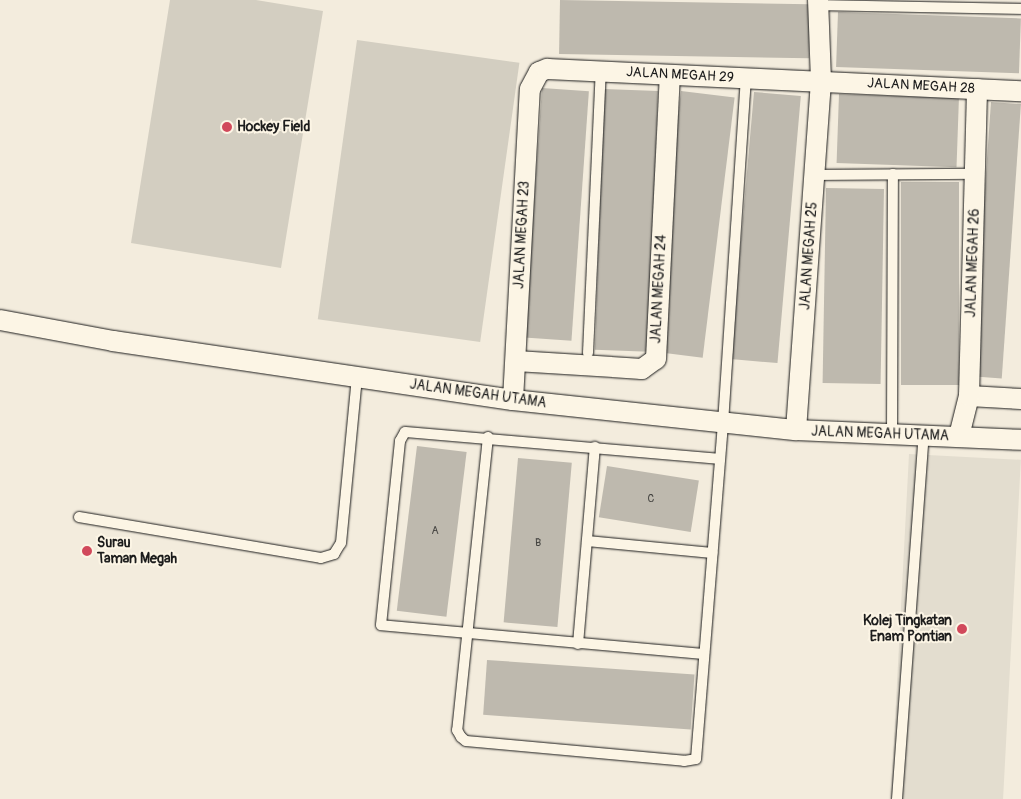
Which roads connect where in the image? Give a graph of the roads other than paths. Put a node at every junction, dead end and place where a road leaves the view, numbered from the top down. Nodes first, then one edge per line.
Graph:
1 (818, 3) edge
2 (1021, 9) edge
3 (539, 72) joint
4 (601, 72) junction
5 (670, 74) junction
6 (746, 78) junction
7 (821, 81) junction
8 (977, 88) junction
9 (1021, 91) edge
10 (892, 174) junction
11 (975, 174) junction
12 (814, 175) junction
13 (0, 320) edge
14 (588, 353) dead end
15 (516, 361) junction
16 (357, 376) junction
17 (969, 396) junction
18 (1021, 399) edge
19 (513, 400) junction
20 (723, 423) junction
21 (796, 430) junction
22 (892, 434) junction
23 (924, 435) junction
24 (959, 436) junction
25 (488, 437) junction
26 (1021, 440) edge
27 (595, 447) junction
28 (719, 459) junction
29 (79, 517) dead end
30 (587, 541) junction
31 (712, 552) junction
32 (469, 635) junction
33 (578, 644) junction
34 (704, 654) junction
35 (897, 799) edge

1 - 2 lane
1 - 7 street, JALAN MEGAH 25
3 - 4 street, JALAN MEGAH 29
3 - 15 street, JALAN MEGAH 23
4 - 5 street, JALAN MEGAH 29
4 - 14 lane
5 - 6 street, JALAN MEGAH 29
5 - 15 street, JALAN MEGAH 24
6 - 7 street, JALAN MEGAH 29
6 - 20 lane
7 - 8 street, JALAN MEGAH 28
7 - 12 street, JALAN MEGAH 25
8 - 9 street, JALAN MEGAH 28
8 - 11 street, JALAN MEGAH 26
10 - 11 lane
10 - 12 lane
10 - 22 lane
11 - 17 street, JALAN MEGAH 26
12 - 21 street, JALAN MEGAH 25
13 - 16 street, JALAN MEGAH UTAMA
15 - 19 street, JALAN MEGAH 23
16 - 19 street, JALAN MEGAH UTAMA
16 - 29 lane
17 - 18 street
17 - 24 street, JALAN MEGAH 26
19 - 20 street, JALAN MEGAH UTAMA
20 - 21 street, JALAN MEGAH UTAMA
20 - 28 lane
21 - 22 street, JALAN MEGAH UTAMA
22 - 23 street, JALAN MEGAH UTAMA
23 - 24 street, JALAN MEGAH UTAMA
23 - 35 lane
24 - 26 street, JALAN MEGAH UTAMA
25 - 27 lane
25 - 32 lane
25 - 32 lane
27 - 28 lane
27 - 30 lane
28 - 31 lane
30 - 31 lane
30 - 33 lane
31 - 34 lane
32 - 33 lane
32 - 34 lane
33 - 34 lane

